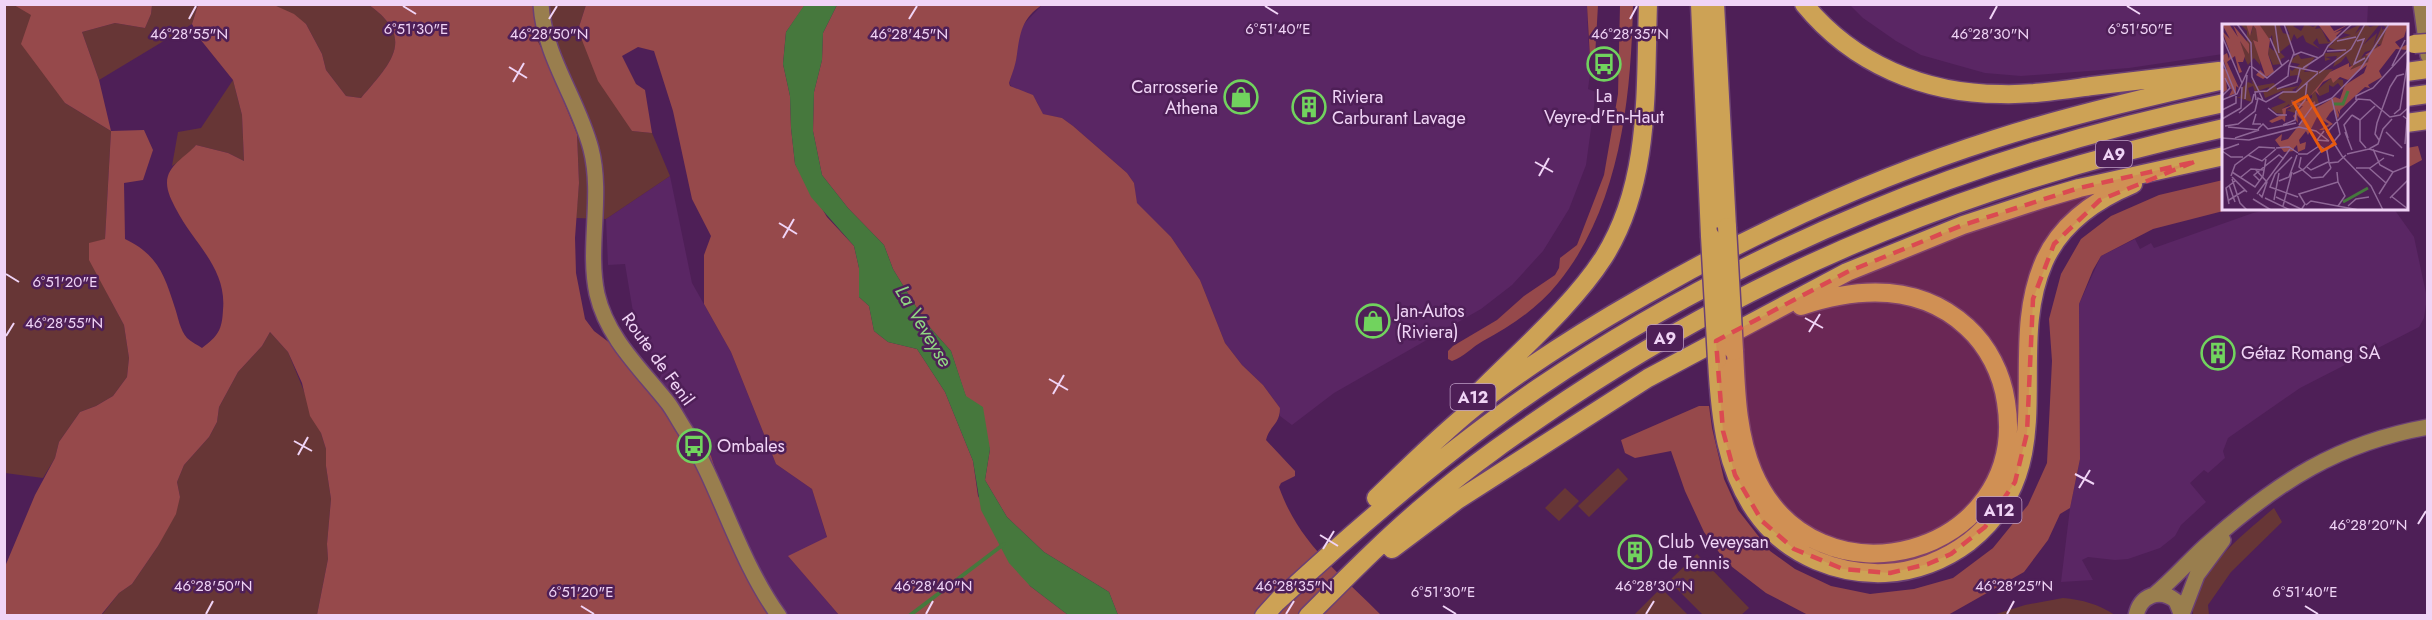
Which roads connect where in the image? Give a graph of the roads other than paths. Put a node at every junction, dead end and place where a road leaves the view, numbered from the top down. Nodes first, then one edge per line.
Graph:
1 (541, 4) edge
2 (1648, 4) edge
3 (1700, 4) edge
4 (1715, 4) edge
5 (1804, 4) edge
6 (2421, 4) edge
7 (2418, 57) edge
8 (2222, 70) edge
9 (2222, 80) edge
10 (2222, 103) edge
11 (2427, 121) edge
12 (2408, 123) edge
13 (2222, 128) edge
14 (2222, 156) edge
15 (2194, 162) junction
16 (1756, 320) junction
17 (2427, 427) edge
18 (2253, 506) junction
19 (1342, 536) junction
20 (1367, 563) junction
21 (2154, 595) junction
22 (2182, 614) edge
23 (779, 615) edge
24 (1264, 615) edge
25 (1308, 615) edge
26 (1313, 615) edge
27 (2136, 615) edge

1 - 23 street, Route de Fenil
2 - 19 highway, A12
3 - 15 highway, A12, bridge
4 - 16 highway, A12, bridge
5 - 8 highway
6 - 7 street
9 - 19 highway
10 - 19 highway, A9
11 - 12 highway
13 - 20 highway, A9
14 - 15 highway
15 - 16 highway
16 - 20 highway
17 - 18 street
18 - 21 street
18 - 22 street
19 - 24 highway, A9
20 - 25 highway, A9
20 - 26 highway
21 - 22 street
21 - 27 street

